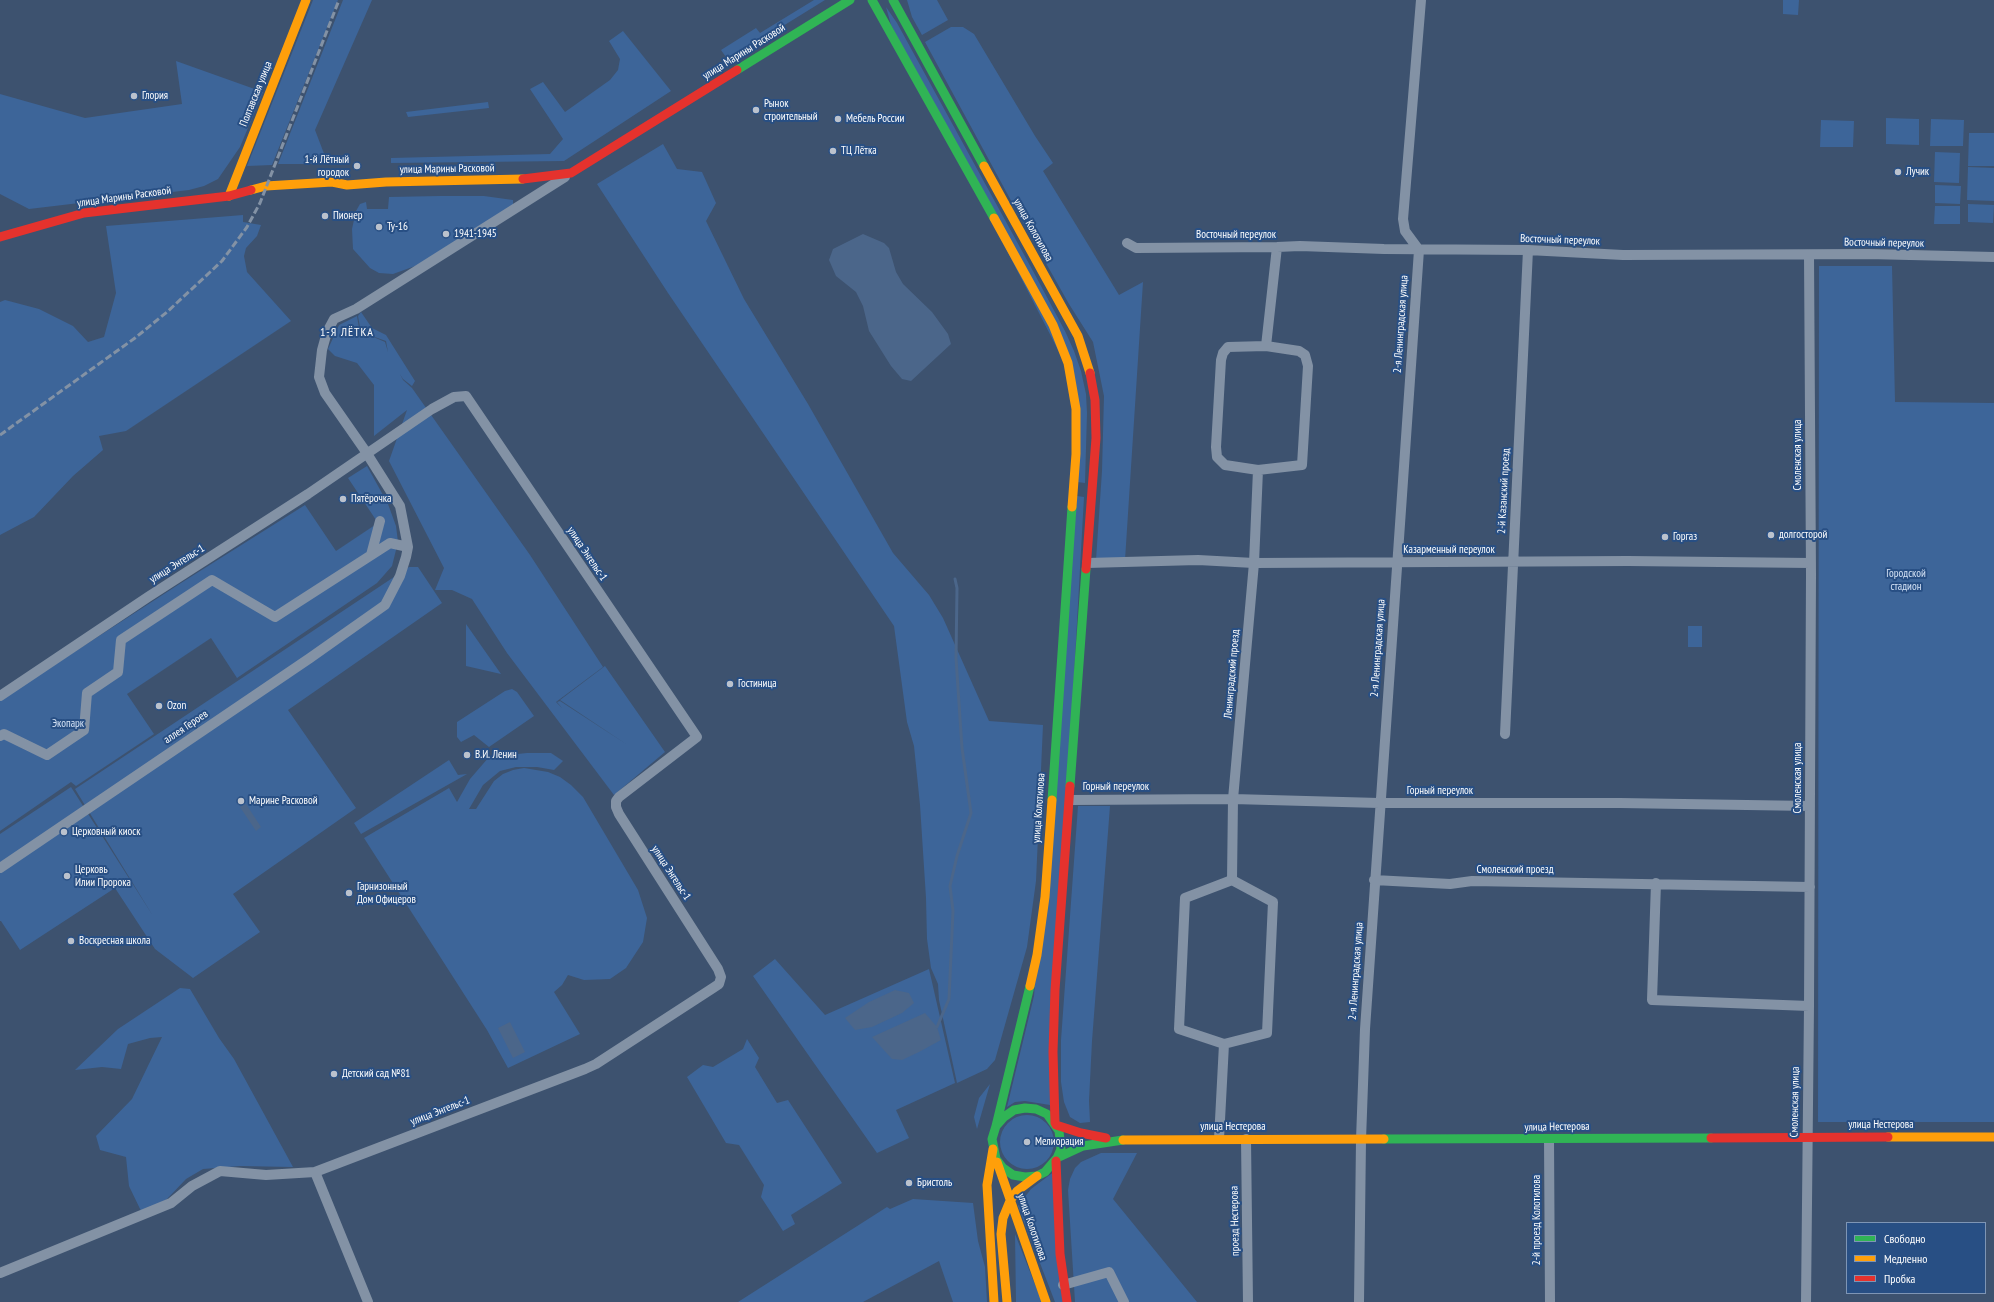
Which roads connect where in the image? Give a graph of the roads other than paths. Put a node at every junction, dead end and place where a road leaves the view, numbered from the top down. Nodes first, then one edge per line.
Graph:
1 (306, 0) edge
2 (850, 0) edge
3 (872, 0) edge
4 (893, 0) edge
5 (1421, 0) edge
6 (571, 173) junction
7 (229, 196) junction
8 (0, 237) edge
9 (1127, 243) dead end
10 (1277, 247) junction
11 (1419, 250) junction
12 (1528, 250) junction
13 (1809, 255) junction
14 (1994, 257) edge
15 (1266, 346) junction
16 (367, 454) junction
17 (1258, 470) junction
18 (1074, 487) junction
19 (1092, 488) junction
20 (380, 521) dead end
21 (408, 547) junction
22 (371, 555) junction
23 (1396, 562) junction
24 (1513, 562) junction
25 (1087, 563) junction
26 (1811, 563) junction
27 (1254, 564) junction
28 (0, 696) edge
29 (1505, 734) dead end
30 (0, 736) edge
31 (1233, 799) junction
32 (1070, 800) junction
33 (1379, 803) junction
34 (1810, 806) junction
35 (0, 868) edge
36 (1232, 880) junction
37 (1374, 880) junction
38 (1656, 883) junction
39 (1810, 887) junction
40 (1810, 1006) junction
41 (1224, 1044) junction
42 (1056, 1124) junction
43 (996, 1126) junction
44 (1994, 1137) edge
45 (1807, 1138) junction
46 (1220, 1139) junction
47 (1246, 1139) junction
48 (1549, 1139) junction
49 (1121, 1140) junction
50 (1361, 1140) junction
51 (993, 1149) junction
52 (996, 1159) junction
53 (1057, 1159) junction
54 (315, 1172) junction
55 (1037, 1176) junction
56 (1010, 1201) junction
57 (0, 1274) edge
58 (1063, 1284) junction
59 (368, 1302) edge
60 (994, 1302) edge
61 (1007, 1302) edge
62 (1046, 1302) edge
63 (1067, 1302) edge
64 (1124, 1302) edge
65 (1248, 1302) edge
66 (1359, 1302) edge
67 (1550, 1302) edge
68 (1806, 1302) edge

1 - 7 main road, Полтавская улица
2 - 6 main road, улица Марины Расковой
3 - 18 main road, улица Колотилова
4 - 19 main road, улица Колотилова
5 - 11 street
6 - 7 main road, улица Марины Расковой
6 - 16 street
7 - 8 main road, улица Марины Расковой
9 - 10 street, Восточный переулок
10 - 11 street, Восточный переулок
10 - 15 street
11 - 12 street, Восточный переулок
11 - 23 street, 2-я Ленинградская улица
12 - 13 street, Восточный переулок
12 - 24 street, 2-й Казанский проезд
13 - 14 street, Восточный переулок
13 - 26 street, Смоленская улица
15 - 17 street
15 - 17 street
16 - 21 street
16 - 28 street, улица Энгельс-1
16 - 54 street, улица Энгельс-1
17 - 27 street, Ленинградский проезд
18 - 19 main road
18 - 43 main road, улица Колотилова
19 - 25 main road, улица Колотилова
20 - 22 street
21 - 22 street
21 - 35 street, аллея Героев
22 - 30 street
23 - 24 street, Казарменный переулок
23 - 27 street, Казарменный переулок
23 - 33 street, 2-я Ленинградская улица
24 - 26 street, Казарменный переулок
24 - 29 street, 2-й Казанский проезд
25 - 27 street, Казарменный переулок
25 - 32 main road, улица Колотилова
26 - 34 street, Смоленская улица
27 - 31 street, Ленинградский проезд
31 - 32 street, Горный переулок
31 - 33 street, Горный переулок
31 - 36 street, Ленинградский проезд
32 - 42 main road, улица Колотилова
33 - 34 street, Горный переулок
33 - 37 street, 2-я Ленинградская улица
34 - 39 street, Смоленская улица
36 - 41 street
36 - 41 street
37 - 38 street, Смоленский проезд
37 - 50 street, 2-я Ленинградская улица
38 - 39 street, Смоленский проезд
38 - 40 street
39 - 40 street, Смоленская улица
40 - 45 street, Смоленская улица
41 - 46 street
42 - 43 main road
42 - 49 main road, улица Нестерова
42 - 53 main road, улица Колотилова
43 - 51 main road, улица Колотилова
44 - 45 main road, улица Нестерова
45 - 48 main road, улица Нестерова
45 - 68 street, Смоленская улица
46 - 47 main road, улица Нестерова
46 - 49 main road, улица Нестерова
47 - 50 main road, улица Нестерова
47 - 65 street, проезд Нестерова
48 - 50 main road, улица Нестерова
48 - 67 street, 2-й проезд Колотилова
49 - 53 main road, улица Нестерова
50 - 66 street, 2-я Ленинградская улица
51 - 52 main road, улица Колотилова
51 - 60 main road
52 - 55 main road, улица Колотилова
52 - 56 main road, улица Колотилова
53 - 55 main road
53 - 58 main road, улица Колотилова
54 - 57 street, улица Энгельс-1
54 - 59 street
55 - 56 main road
56 - 61 main road
56 - 62 main road, улица Колотилова
58 - 63 main road, улица Колотилова
58 - 64 street

